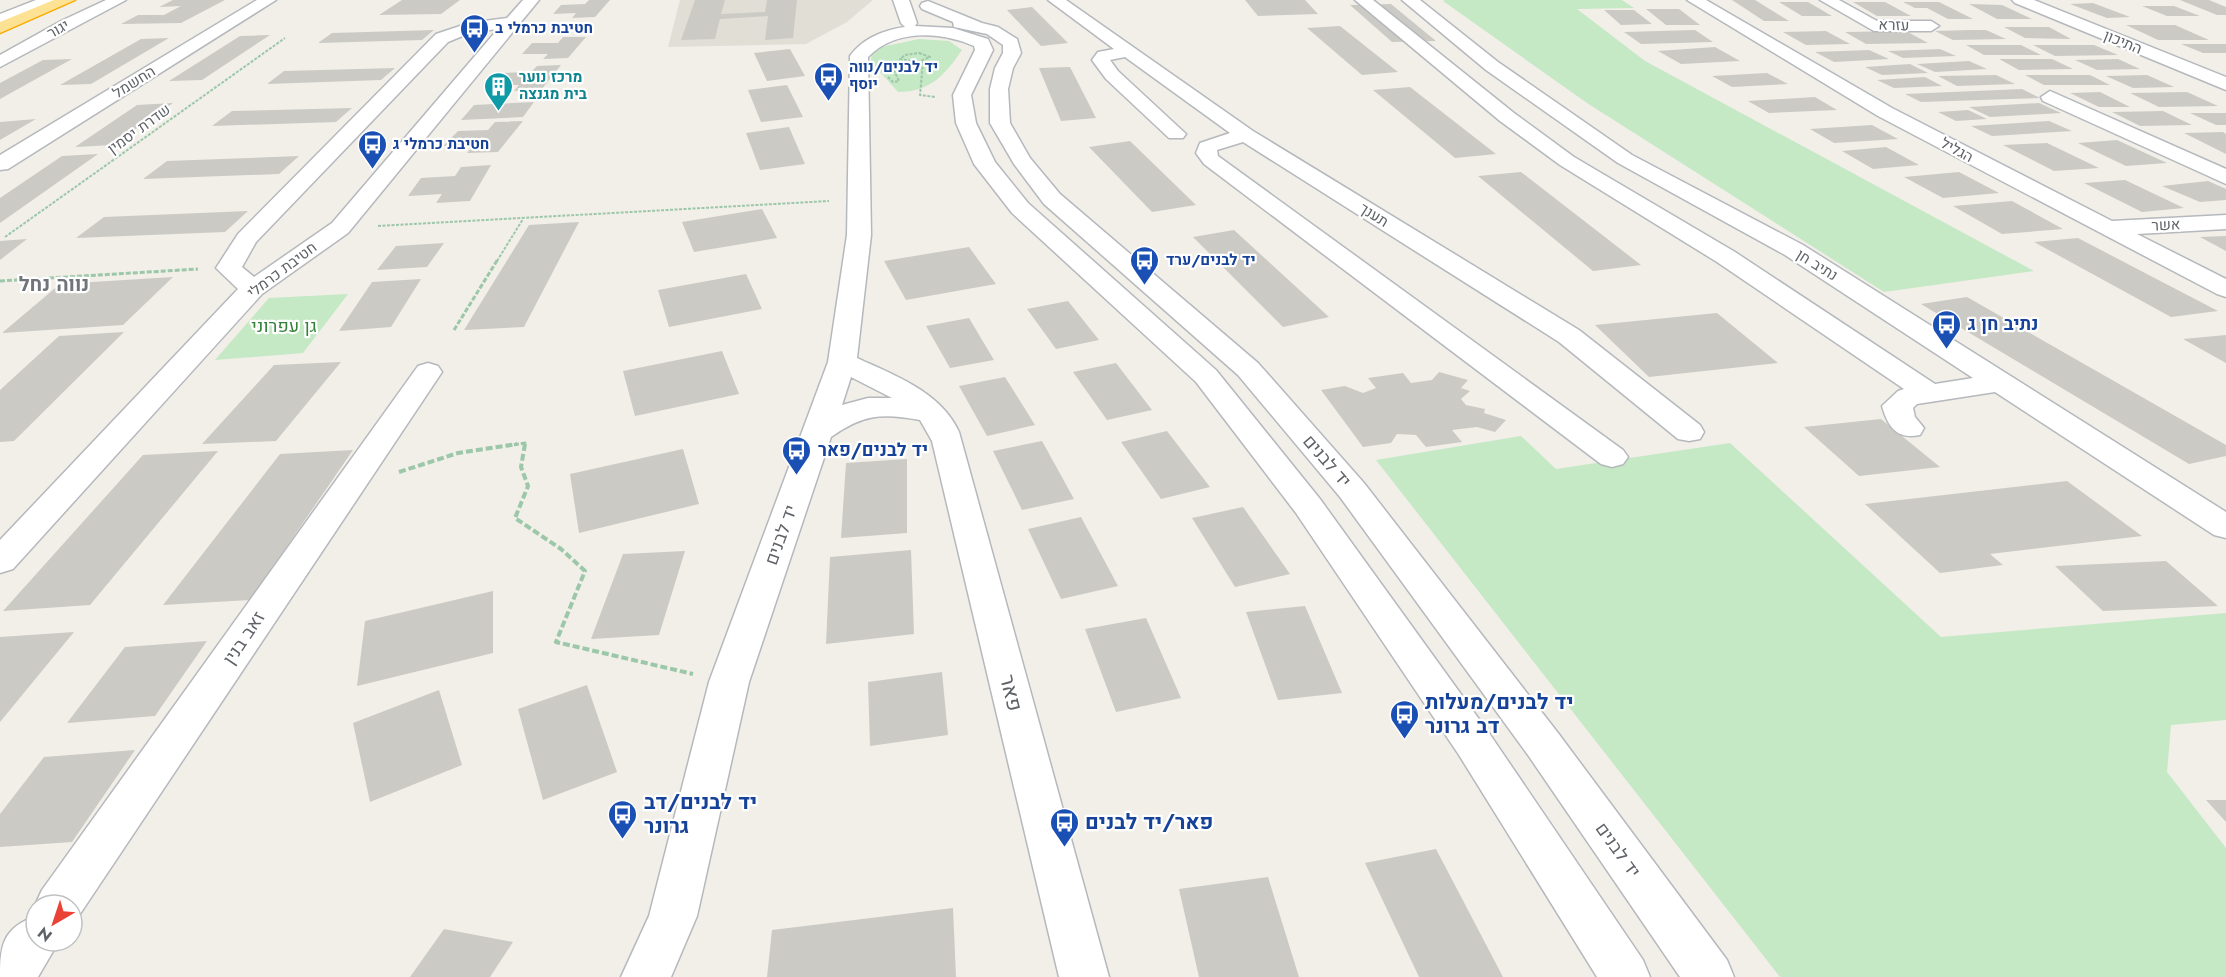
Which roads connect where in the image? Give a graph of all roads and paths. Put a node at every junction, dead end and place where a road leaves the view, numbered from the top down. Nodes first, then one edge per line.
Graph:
1 (17, 0) edge
2 (37, 0) edge
3 (50, 0) edge
4 (67, 0) edge
5 (117, 0) edge
6 (246, 0) edge
7 (268, 0) edge
8 (531, 0) edge
9 (901, 0) edge
10 (1056, 0) edge
11 (1363, 0) edge
12 (1410, 0) edge
13 (1695, 0) edge
14 (1828, 0) edge
15 (2020, 0) edge
16 (0, 7) edge
17 (0, 14) edge
18 (0, 20) edge
19 (513, 22) junction
20 (920, 25) edge
21 (1931, 26) dead end
22 (0, 28) edge
23 (285, 38) dead end
24 (851, 38) dead end
25 (1129, 51) junction
26 (0, 62) edge
27 (2226, 84) edge
28 (962, 95) junction
29 (2050, 97) dead end
30 (1176, 134) dead end
31 (1246, 135) junction
32 (0, 147) edge
33 (0, 164) edge
34 (2226, 177) edge
35 (860, 199) junction
36 (523, 219) junction
37 (2226, 222) edge
38 (340, 228) junction
39 (2107, 228) junction
40 (5, 237) dead end
41 (229, 268) junction
42 (0, 281) edge
43 (253, 289) junction
44 (2226, 289) edge
45 (454, 330) dead end
46 (842, 362) junction
47 (428, 372) dead end
48 (2001, 382) junction
49 (1928, 392) junction
50 (930, 412) junction
51 (1910, 428) dead end
52 (819, 432) junction
53 (1689, 432) dead end
54 (1612, 457) dead end
55 (344, 490) junction
56 (2226, 527) edge
57 (0, 561) edge
58 (729, 682) junction
59 (67, 893) edge
60 (26, 953) edge
61 (9, 977) edge
62 (646, 977) edge
63 (1084, 977) edge
64 (1625, 977) edge
65 (1709, 977) edge

1 - 16 highway
2 - 17 street
3 - 18 street
4 - 22 highway
5 - 26 street, יגור
6 - 32 street, החשמל
7 - 33 street, החשמל
8 - 19 street, חטיבת כרמלי
9 - 20 street
10 - 25 street, תענך
11 - 49 street
12 - 48 street, נתיב חן
13 - 39 street, הגליל
14 - 21 street, עזרא
15 - 27 street, התיכון
19 - 38 street, חטיבת כרמלי
19 - 41 street
20 - 24 street, יד לבנים
20 - 28 path
20 - 28 street, יד לבנים
20 - 35 street, יד לבנים
20 - 65 street, יד לבנים
23 - 40 path, שדרת יסמין
25 - 30 street
25 - 31 street, תענך
28 - 64 street
29 - 34 street
31 - 53 street, תענך
31 - 54 street
35 - 36 path
35 - 46 street, יד לבנים
36 - 38 path
36 - 45 path
37 - 39 street, אשר
38 - 43 street, חטיבת כרמלי
39 - 44 street, הגליל
41 - 42 path
41 - 43 street
43 - 57 street, חטיבת כרמלי
46 - 50 street, פאר
46 - 52 street, יד לבנים
47 - 55 street, זאב בנין
48 - 49 street
48 - 56 street, נתיב חן
49 - 51 street
50 - 52 street
50 - 63 street, פאר
52 - 58 street, יד לבנים
55 - 58 path
55 - 59 street, זאב בנין
58 - 62 street, יד לבנים
60 - 61 street

